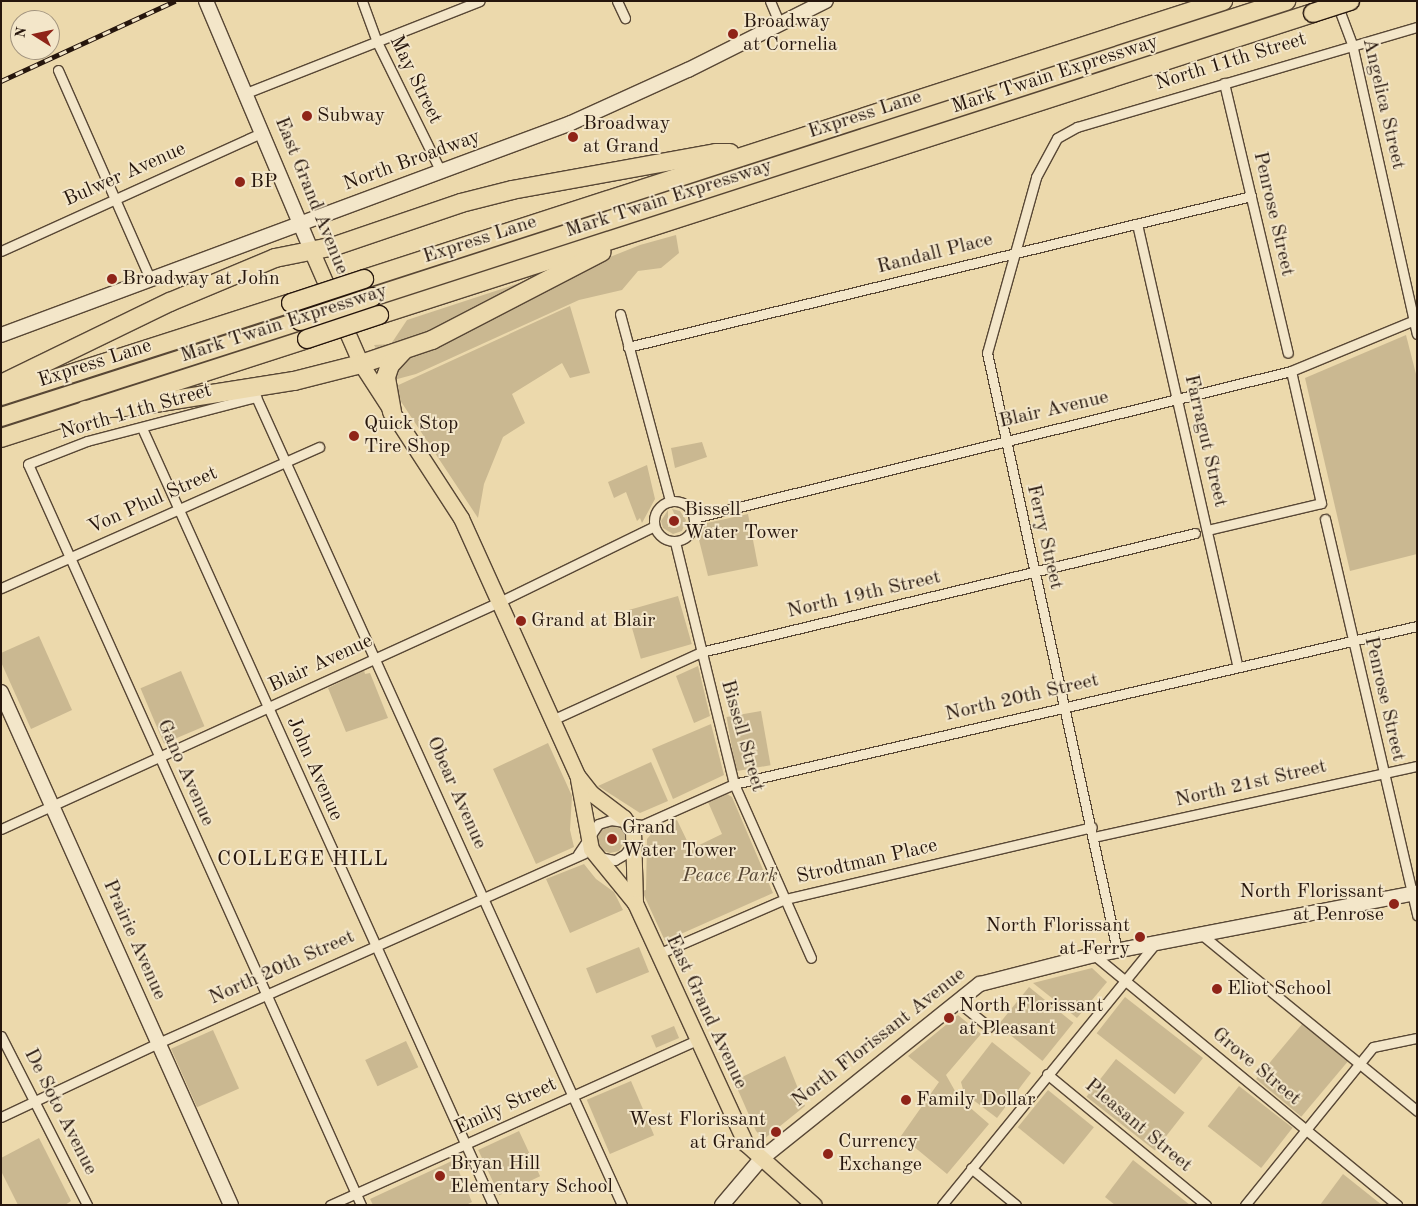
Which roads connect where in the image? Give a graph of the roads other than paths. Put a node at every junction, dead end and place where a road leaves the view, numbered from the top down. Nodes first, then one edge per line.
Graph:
1 (206, 1) edge
2 (362, 1) edge
3 (480, 1) edge
4 (617, 1) edge
5 (770, 1) edge
6 (826, 1) edge
7 (1223, 1) edge
8 (1286, 1) edge
9 (1336, 1) edge
10 (1350, 1) edge
11 (624, 18) dead end
12 (780, 24) junction
13 (1417, 27) edge
14 (377, 42) junction
15 (1352, 44) junction
16 (58, 70) dead end
17 (1224, 83) junction
18 (246, 93) junction
19 (263, 132) junction
20 (1057, 138) joint
21 (751, 154) junction
22 (441, 172) junction
23 (1251, 196) junction
24 (114, 199) junction
25 (300, 222) junction
26 (1137, 224) junction
27 (646, 229) junction
28 (1, 251) edge
29 (312, 252) junction
30 (1015, 253) junction
31 (150, 279) junction
32 (620, 314) dead end
33 (1415, 319) edge
34 (1417, 334) edge
35 (1, 335) edge
36 (628, 348) junction
37 (403, 351) junction
38 (1288, 353) dead end
39 (362, 364) junction
40 (1291, 371) junction
41 (1, 384) edge
42 (1, 396) edge
43 (256, 397) joint
44 (1178, 399) junction
45 (86, 410) junction
46 (392, 412) junction
47 (1, 417) edge
48 (142, 428) junction
49 (1, 438) edge
50 (1005, 440) junction
51 (319, 447) dead end
52 (285, 460) junction
53 (28, 464) joint
54 (670, 501) junction
55 (178, 509) junction
56 (694, 518) junction
57 (1325, 519) dead end
58 (653, 527) junction
59 (1207, 530) junction
60 (1195, 533) dead end
61 (676, 542) junction
62 (69, 558) junction
63 (1034, 573) junction
64 (1, 588) edge
65 (498, 602) junction
66 (1417, 626) edge
67 (1353, 642) junction
68 (701, 652) junction
69 (376, 658) junction
70 (1238, 667) junction
71 (1, 692) edge
72 (1066, 706) junction
73 (267, 708) junction
74 (552, 720) junction
75 (159, 757) junction
76 (1417, 766) edge
77 (1383, 772) junction
78 (577, 775) junction
79 (734, 784) junction
80 (52, 806) junction
81 (635, 824) junction
82 (1092, 827) junction
83 (1, 829) edge
84 (1094, 837) junction
85 (634, 838) junction
86 (587, 839) junction
87 (578, 854) junction
88 (595, 855) junction
89 (1414, 893) edge
90 (483, 897) junction
91 (785, 899) junction
92 (635, 903) junction
93 (1417, 915) edge
94 (1201, 934) junction
95 (1156, 943) junction
96 (375, 946) junction
97 (1117, 950) junction
98 (658, 954) junction
99 (1094, 955) junction
100 (811, 958) dead end
101 (1124, 980) junction
102 (266, 994) junction
103 (956, 1001) junction
104 (989, 1027) dead end
105 (1, 1036) edge
106 (1417, 1038) edge
107 (697, 1040) junction
108 (158, 1043) junction
109 (1359, 1064) junction
110 (1047, 1074) junction
111 (572, 1096) junction
112 (34, 1102) junction
113 (1417, 1111) edge
114 (1, 1117) edge
115 (1305, 1130) junction
116 (465, 1145) junction
117 (760, 1160) junction
118 (971, 1168) junction
119 (356, 1193) junction
120 (87, 1205) edge
121 (231, 1205) edge
122 (330, 1205) edge
123 (361, 1205) edge
124 (492, 1205) edge
125 (622, 1205) edge
126 (722, 1205) edge
127 (814, 1205) edge
128 (942, 1205) edge
129 (1016, 1205) edge
130 (1206, 1205) edge
131 (1244, 1205) edge
132 (1397, 1205) edge

1 - 18 main road, East Grand Avenue
2 - 14 street, May Street
3 - 14 street
4 - 11 street
5 - 12 street
6 - 12 main road, North Broadway
7 - 21 highway, Mark Twain Expressway
8 - 47 highway, Express Lane, bridge
9 - 15 street, Angelica Street
10 - 27 highway, Mark Twain Expressway, bridge
12 - 22 main road, North Broadway
13 - 15 street, North 11th Street
14 - 18 street
14 - 22 street, May Street
15 - 17 street, North 11th Street
15 - 33 street, Angelica Street
16 - 24 street
17 - 20 street, North 11th Street
17 - 23 street, Penrose Street
18 - 19 main road, East Grand Avenue
19 - 24 street, Bulwer Avenue
19 - 25 main road, East Grand Avenue
20 - 30 street, Ferry Street
21 - 29 highway
21 - 42 highway, Mark Twain Expressway, bridge
22 - 25 main road, North Broadway
23 - 26 street, Randall Place
23 - 38 street, Penrose Street
24 - 28 street, Bulwer Avenue
24 - 31 street
25 - 29 main road, East Grand Avenue
25 - 31 main road, North Broadway
26 - 30 street, Randall Place
26 - 44 street, Farragut Street
27 - 37 highway
27 - 45 highway, Mark Twain Expressway, bridge
29 - 39 main road, East Grand Avenue
29 - 41 highway
30 - 36 street, Randall Place
30 - 50 street, Ferry Street
31 - 35 main road, North Broadway
32 - 36 street
33 - 34 street, Angelica Street
33 - 40 street, Blair Avenue
36 - 54 street
37 - 39 highway
37 - 46 highway
39 - 45 highway
39 - 46 main road, East Grand Avenue
40 - 44 street, Blair Avenue
40 - 59 street
43 - 48 street, North 11th Street
43 - 52 street, Obear Avenue
44 - 50 street, Blair Avenue
44 - 59 street, Farragut Street
45 - 49 highway, Mark Twain Expressway
46 - 65 main road, East Grand Avenue
48 - 53 street, North 11th Street
48 - 55 street, John Avenue
50 - 56 street, Blair Avenue
50 - 63 street, Ferry Street
51 - 52 street, Von Phul Street
52 - 55 street, Von Phul Street
52 - 69 street, Obear Avenue
53 - 62 street, Gano Avenue
54 - 56 street
54 - 58 street
55 - 62 street, Von Phul Street
55 - 73 street, John Avenue
56 - 61 street
57 - 67 street, Penrose Street
58 - 61 street
58 - 65 street, Blair Avenue
59 - 70 street, Farragut Street
60 - 63 street, North 19th Street
61 - 68 street, Bissell Street
62 - 64 street, Von Phul Street
62 - 75 street, Gano Avenue
63 - 68 street, North 19th Street
63 - 72 street, Ferry Street
65 - 69 street, Blair Avenue
65 - 74 main road, East Grand Avenue
66 - 67 street, North 20th Street
67 - 70 street, North 20th Street
67 - 77 street, Penrose Street
68 - 74 street, North 19th Street
68 - 79 street, Bissell Street
69 - 73 street, Blair Avenue
69 - 90 street, Obear Avenue
70 - 72 street, North 20th Street
71 - 80 main road, Prairie Avenue
72 - 79 street, North 20th Street
72 - 82 street, Ferry Street
73 - 75 street, Blair Avenue
73 - 96 street, John Avenue
74 - 78 main road, East Grand Avenue
75 - 80 street, Blair Avenue
75 - 102 street, Gano Avenue
76 - 77 street, North 21st Street
77 - 84 street, North 21st Street
77 - 89 street, Penrose Street
78 - 81 main road, East Grand Avenue
78 - 86 main road, East Grand Avenue
79 - 81 street, North 20th Street
79 - 91 street, Bissell Street
80 - 83 street, Blair Avenue
80 - 108 main road, Prairie Avenue
81 - 85 main road, East Grand Avenue
81 - 86 street, North 20th Street
82 - 84 street, Ferry Street
82 - 91 street, Strodtman Place
84 - 97 street, Ferry Street
85 - 88 street, North 20th Street
85 - 92 main road, East Grand Avenue
86 - 87 street, North 20th Street
86 - 88 main road, East Grand Avenue
87 - 88 street, North 20th Street
87 - 90 street, North 20th Street
88 - 92 main road, East Grand Avenue
89 - 93 street, Penrose Street
89 - 94 main road, North Florissant Avenue
90 - 96 street, North 20th Street
90 - 111 street, Obear Avenue
91 - 98 street, Strodtman Place
91 - 100 street, Bissell Street
92 - 98 main road, East Grand Avenue
94 - 95 main road, North Florissant Avenue
94 - 109 street
95 - 97 main road, North Florissant Avenue
95 - 101 street
96 - 102 street, North 20th Street
96 - 116 street, John Avenue
97 - 99 main road, North Florissant Avenue
98 - 107 main road, East Grand Avenue
99 - 101 street, Grove Street
99 - 103 main road, North Florissant Avenue
101 - 110 street
101 - 115 street, Grove Street
102 - 108 street, North 20th Street
102 - 119 street, Gano Avenue
103 - 104 street
103 - 117 main road, North Florissant Avenue
105 - 112 street, De Soto Avenue
106 - 109 street
107 - 111 street, Emily Street
107 - 117 main road, East Grand Avenue
108 - 112 street, North 20th Street
108 - 121 main road, Prairie Avenue
109 - 113 street
109 - 115 street
110 - 118 street
110 - 130 street, Pleasant Street
111 - 116 street, Emily Street
111 - 125 street, Obear Avenue
112 - 114 street, North 20th Street
112 - 120 street, De Soto Avenue
115 - 131 street
115 - 132 street, Grove Street
116 - 119 street, Emily Street
116 - 124 street, John Avenue
117 - 126 main road, North Florissant Avenue
117 - 127 main road, East Grand Avenue
118 - 128 street
118 - 129 street
119 - 122 street, Emily Street
119 - 123 street, Gano Avenue

